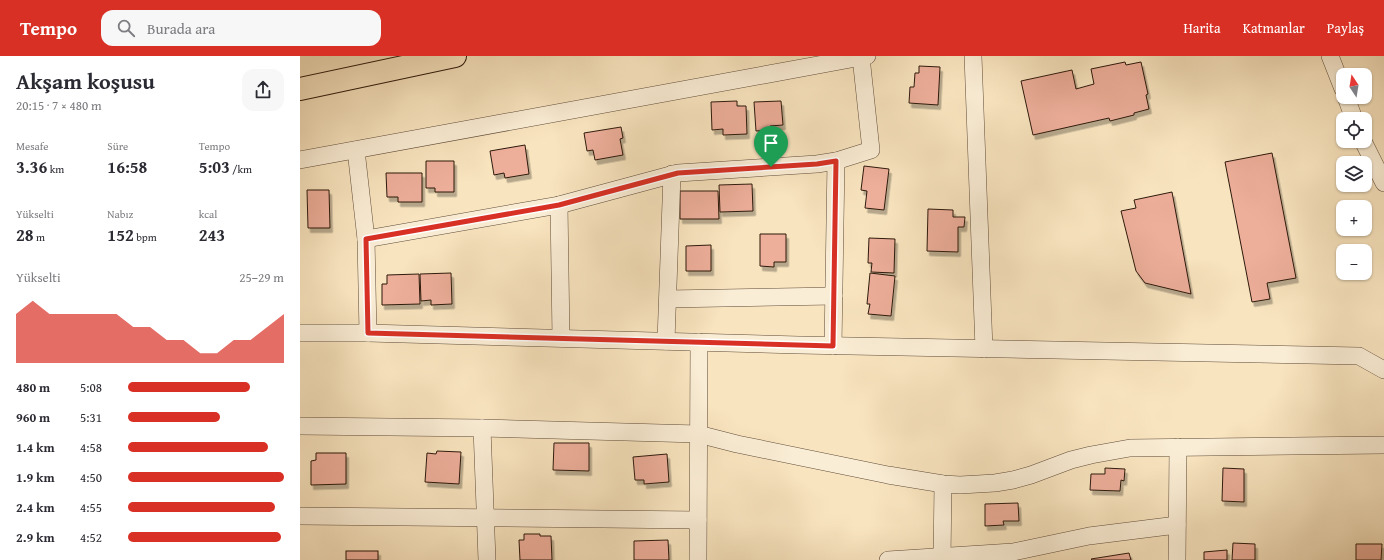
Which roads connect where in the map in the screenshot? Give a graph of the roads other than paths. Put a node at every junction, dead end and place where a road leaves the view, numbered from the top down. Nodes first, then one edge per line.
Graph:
1 (455, 56) edge
2 (973, 56) edge
3 (1330, 56) edge
4 (864, 57) edge
5 (1336, 71) edge
6 (300, 89) edge
7 (1366, 148) edge
8 (356, 150) junction
9 (300, 160) edge
10 (836, 161) junction
11 (672, 174) junction
12 (1384, 183) edge
13 (559, 205) junction
14 (366, 239) junction
15 (834, 296) junction
16 (668, 300) junction
17 (300, 333) edge
18 (368, 333) junction
19 (560, 338) junction
20 (666, 341) junction
21 (699, 342) junction
22 (833, 346) junction
23 (984, 349) junction
24 (1384, 370) edge
25 (300, 426) edge
26 (482, 428) junction
27 (698, 434) junction
28 (1384, 445) edge
29 (1178, 447) junction
30 (943, 484) junction
31 (300, 516) edge
32 (485, 517) junction
33 (698, 520) junction
34 (1177, 525) junction
35 (942, 559) edge
36 (487, 560) edge
37 (698, 560) edge
38 (888, 560) edge
39 (893, 560) edge
40 (1177, 560) edge

1 - 6 highway
2 - 23 street
3 - 5 street
4 - 8 street
4 - 10 street
7 - 12 street
8 - 9 street
8 - 14 street
10 - 11 street
10 - 15 street
11 - 13 street
11 - 16 street
13 - 14 street
13 - 19 street
14 - 18 street
15 - 16 street
15 - 22 street
16 - 20 street
17 - 18 street
18 - 19 street
19 - 20 street
20 - 21 street
21 - 22 street
21 - 27 street
22 - 23 street
23 - 24 street
25 - 26 street
26 - 27 street
26 - 32 street
27 - 30 street
27 - 33 street
28 - 29 street
29 - 30 street
29 - 34 street
30 - 35 street
31 - 32 street
32 - 33 street
32 - 36 street
33 - 37 street
34 - 35 street
34 - 40 street
35 - 39 street
38 - 39 street

